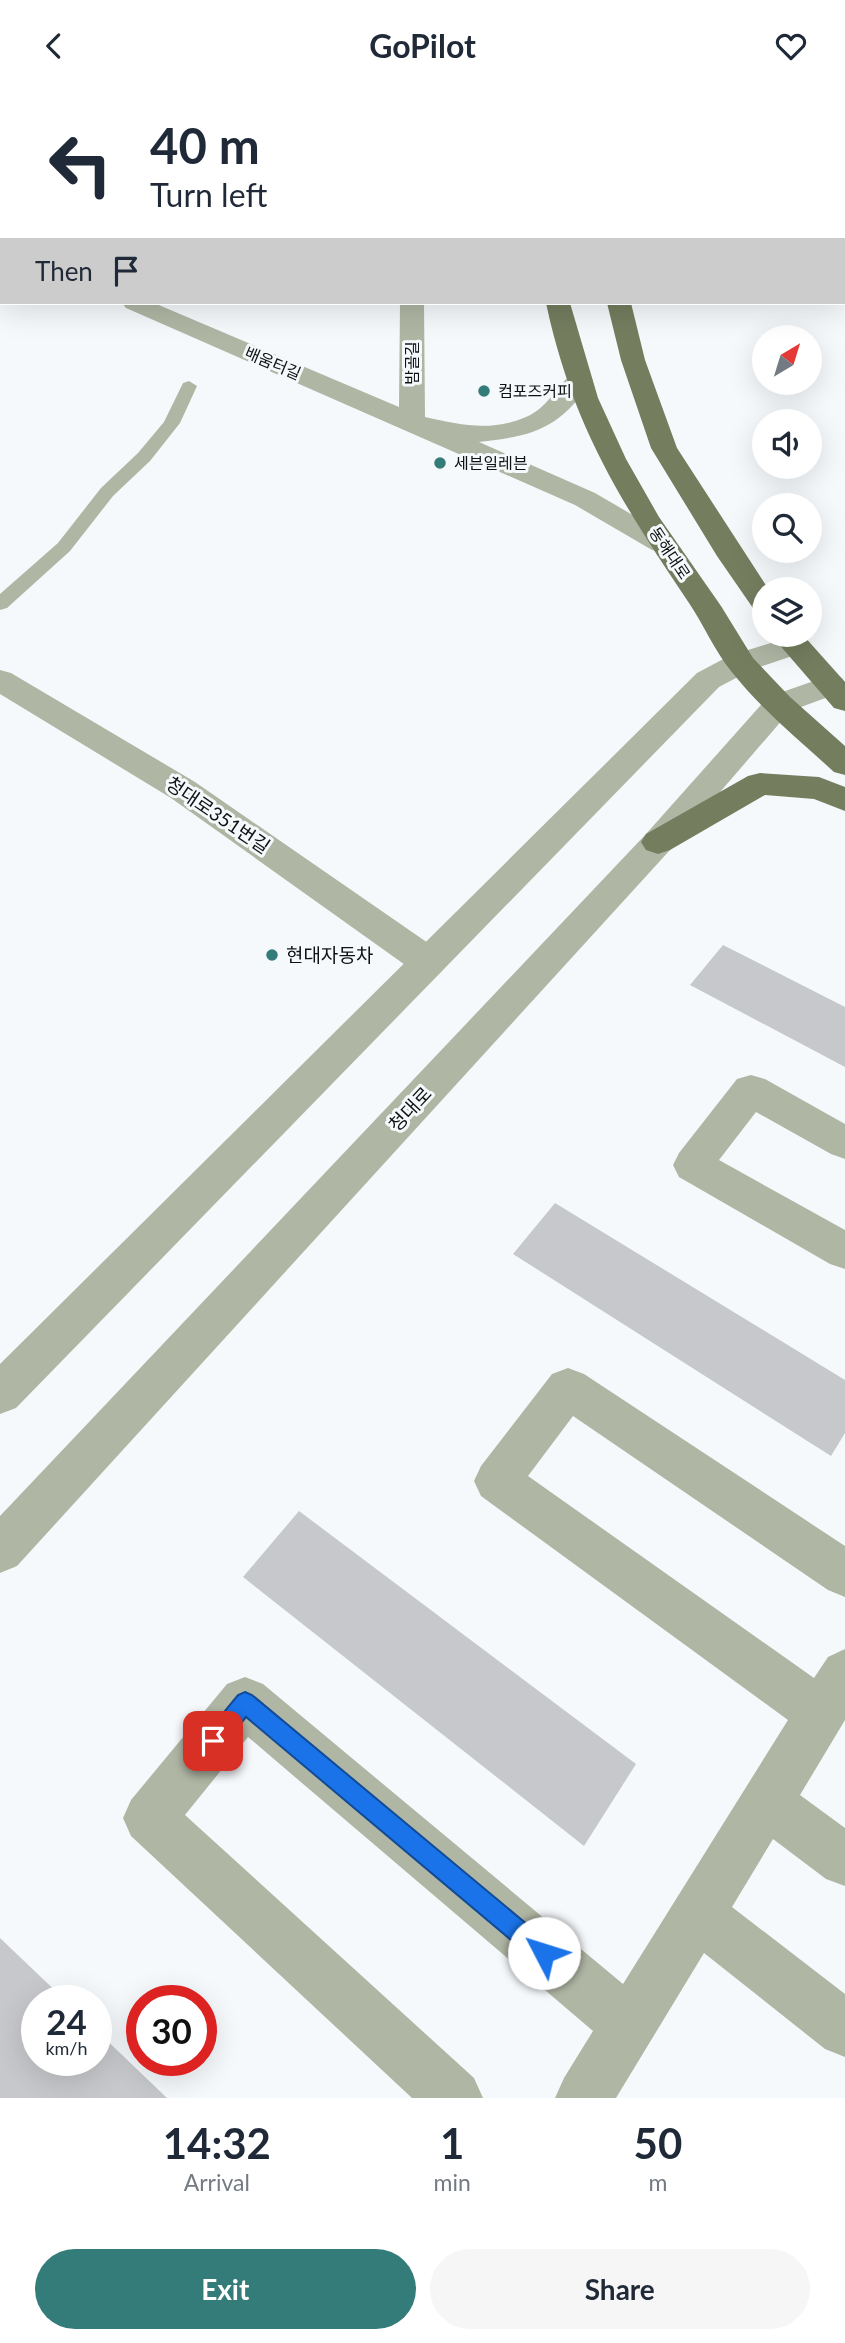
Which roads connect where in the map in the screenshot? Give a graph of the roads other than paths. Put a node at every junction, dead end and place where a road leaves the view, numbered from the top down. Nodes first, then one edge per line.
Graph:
1 (141, 305) edge
2 (412, 305) edge
3 (558, 305) edge
4 (619, 305) edge
5 (580, 380) junction
6 (189, 386) dead end
7 (412, 422) junction
8 (662, 544) junction
9 (752, 586) edge
10 (0, 604) edge
11 (775, 647) edge
12 (796, 647) edge
13 (740, 663) junction
14 (0, 680) edge
15 (838, 693) edge
16 (779, 704) junction
17 (845, 764) edge
18 (845, 800) edge
19 (659, 842) junction
20 (428, 962) junction
21 (845, 1143) edge
22 (845, 1251) edge
23 (0, 1394) edge
24 (0, 1550) edge
25 (845, 1574) edge
26 (833, 1693) edge
27 (766, 1802) junction
28 (845, 1860) edge
29 (697, 1914) junction
30 (629, 2025) junction
31 (845, 2029) edge
32 (454, 2098) edge
33 (584, 2098) edge

1 - 7 street, 배움터길
2 - 7 street, 밤골길
3 - 5 main road, 동해대로
4 - 9 main road
5 - 7 street, 배움터길
5 - 8 main road, 동해대로
6 - 10 lane
7 - 8 street, 배움터길
8 - 13 main road, 동해대로
11 - 13 street
12 - 15 main road
13 - 16 main road, 동해대로
13 - 20 street
14 - 20 street, 청대로351번길
15 - 16 street, 청대로
16 - 17 main road, 동해대로
16 - 19 street, 청대로
18 - 19 main road
19 - 24 street, 청대로
20 - 23 street
21 - 22 street
25 - 26 street
26 - 27 street
27 - 28 street
27 - 29 street
29 - 30 street
29 - 31 street
30 - 32 street
30 - 33 street

